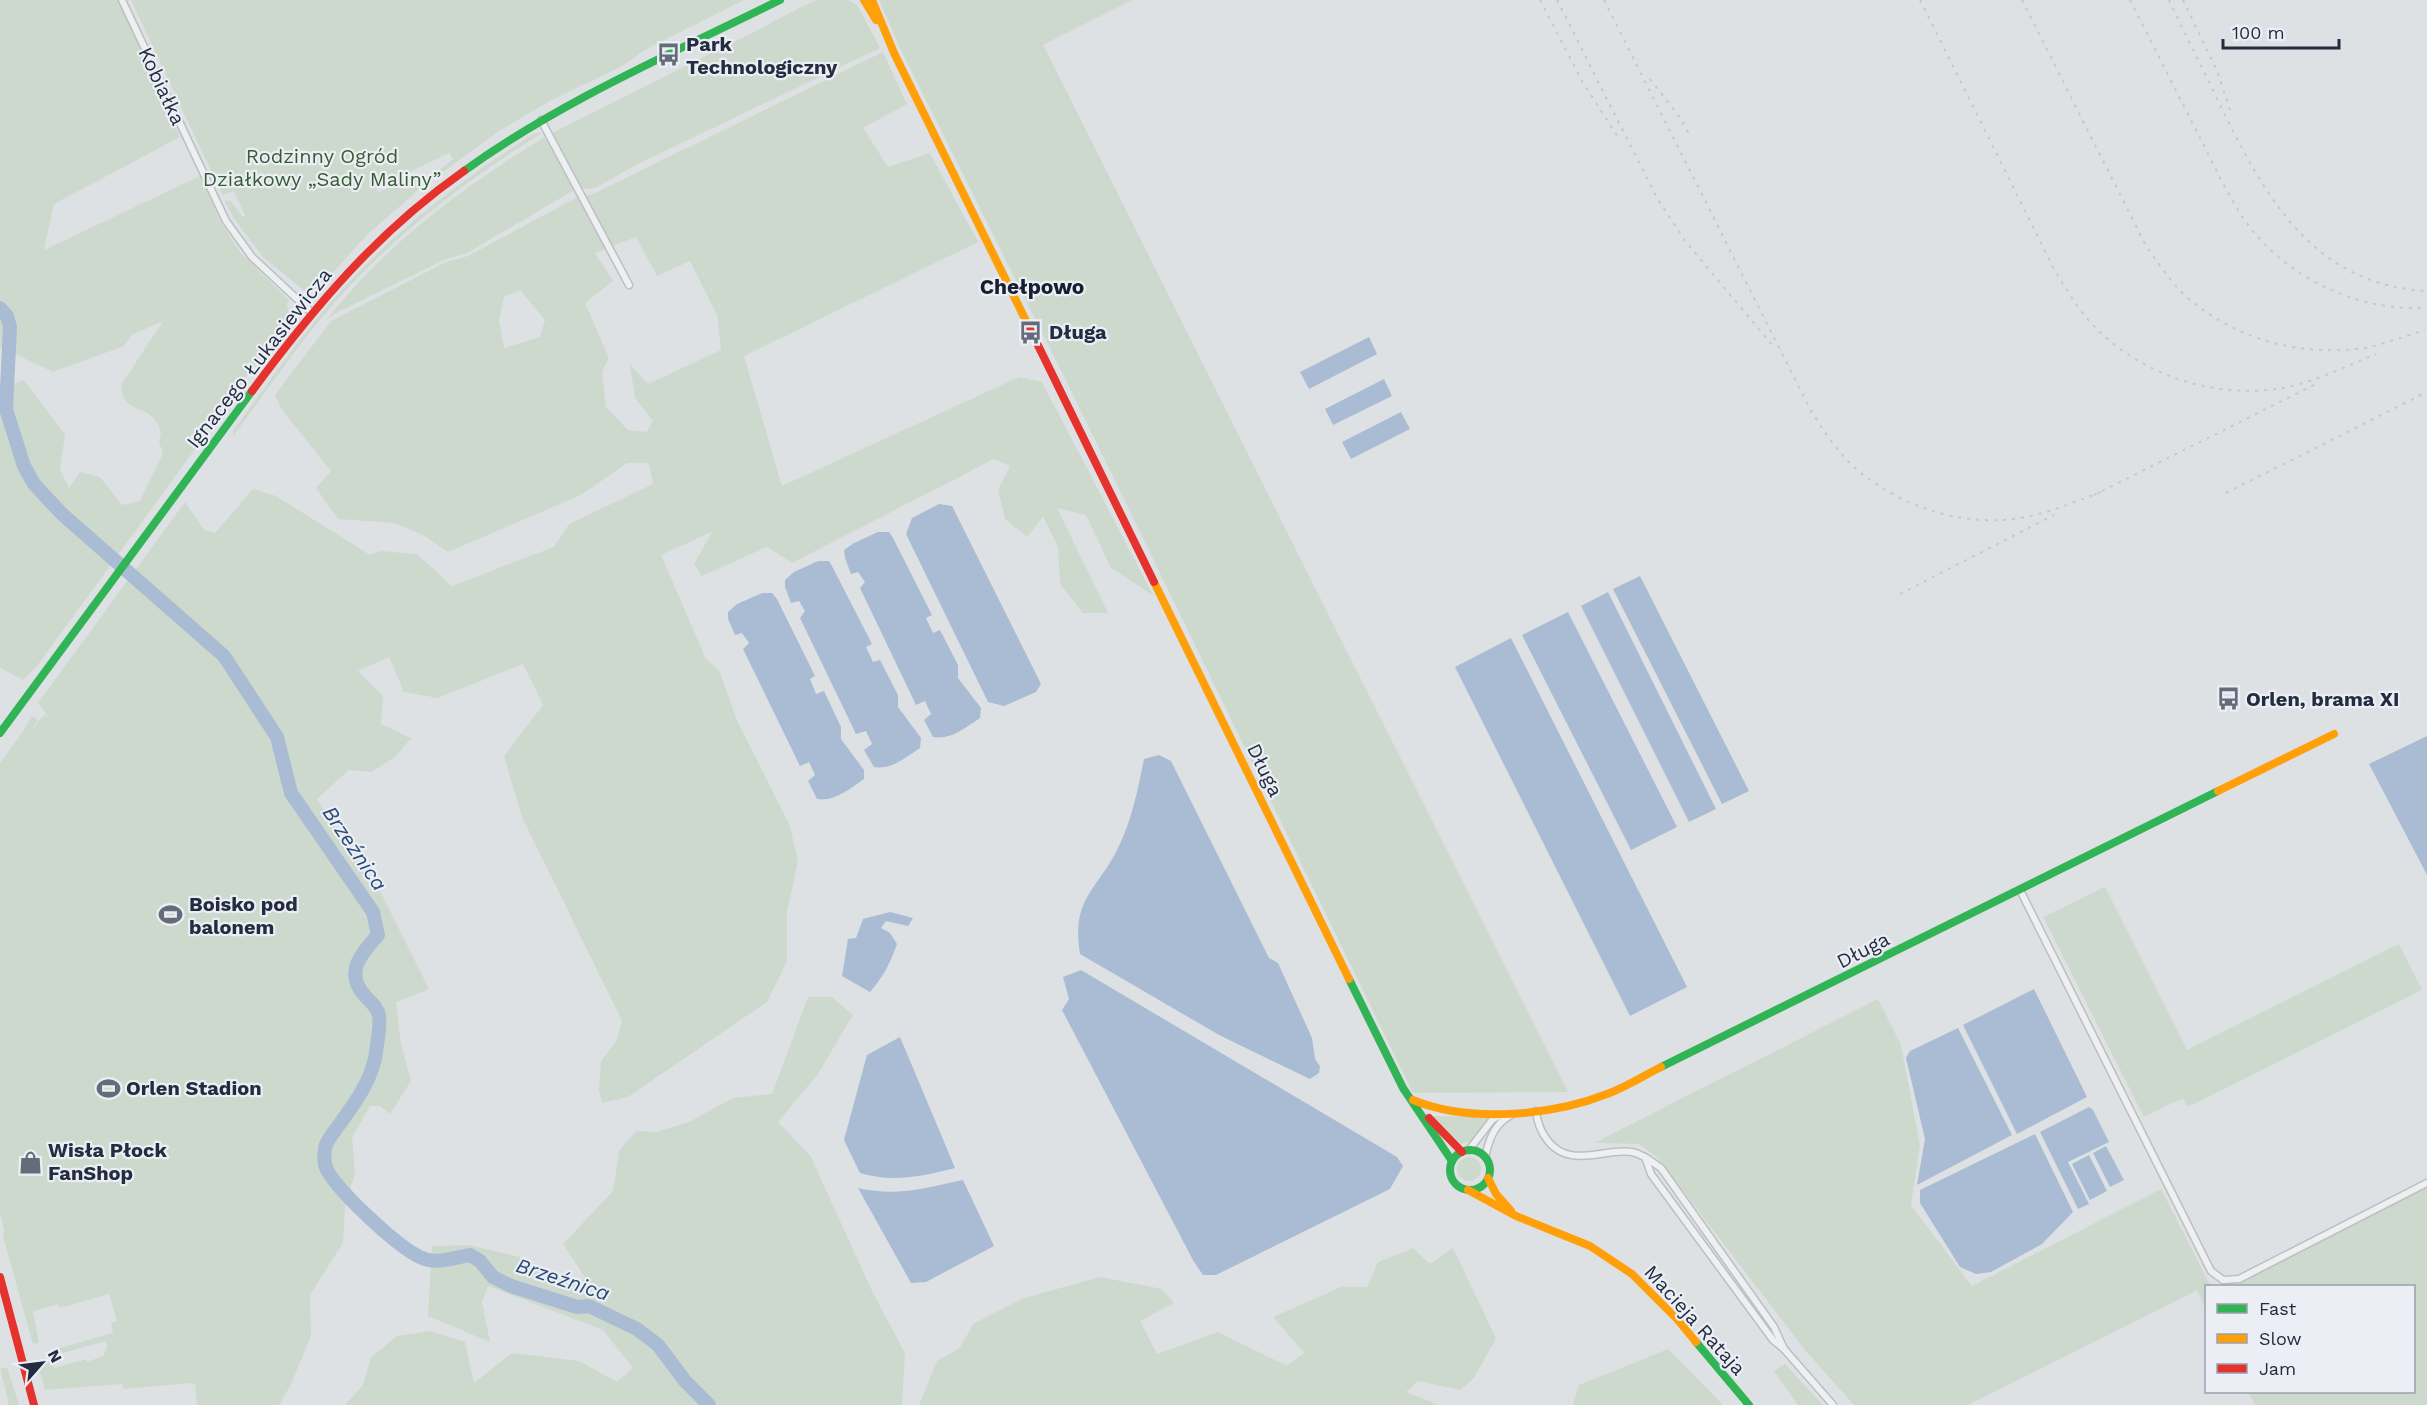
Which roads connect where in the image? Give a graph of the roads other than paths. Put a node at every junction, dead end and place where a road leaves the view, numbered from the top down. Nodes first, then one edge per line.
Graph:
1 (122, 0) edge
2 (864, 0) edge
3 (872, 0) edge
4 (776, 1) edge
5 (891, 46) junction
6 (541, 120) junction
7 (629, 285) dead end
8 (311, 312) junction
9 (0, 733) edge
10 (2334, 734) dead end
11 (2020, 890) junction
12 (1403, 1088) junction
13 (1413, 1100) junction
14 (1536, 1111) junction
15 (1517, 1112) junction
16 (1465, 1151) junction
17 (1644, 1156) junction
18 (1485, 1157) junction
19 (1452, 1161) junction
20 (1488, 1178) junction
21 (2427, 1183) edge
22 (1468, 1190) junction
23 (1516, 1216) junction
24 (0, 1277) edge
25 (1784, 1348) junction
26 (34, 1405) edge
27 (1749, 1405) edge
28 (1833, 1405) edge

1 - 8 street, Kobiałka
2 - 5 street, Długa
3 - 5 street, Długa
4 - 6 street, Ignacego Łukasiewicza
5 - 12 street, Długa
6 - 7 street
6 - 8 street, Ignacego Łukasiewicza
8 - 9 street, Ignacego Łukasiewicza
10 - 11 street, Długa
11 - 14 street, Długa
11 - 21 street
12 - 13 street, Długa
12 - 19 street, Długa
13 - 15 street, Długa
13 - 16 street, Długa
14 - 15 street, Długa
14 - 17 street
15 - 16 street, Długa
15 - 18 street
16 - 18 street
16 - 19 street
17 - 25 street
17 - 25 street
18 - 20 street
19 - 22 street
20 - 22 street
20 - 23 street, Macieja Rataja
22 - 23 street, Macieja Rataja
23 - 27 street, Macieja Rataja
24 - 26 street
25 - 28 street

